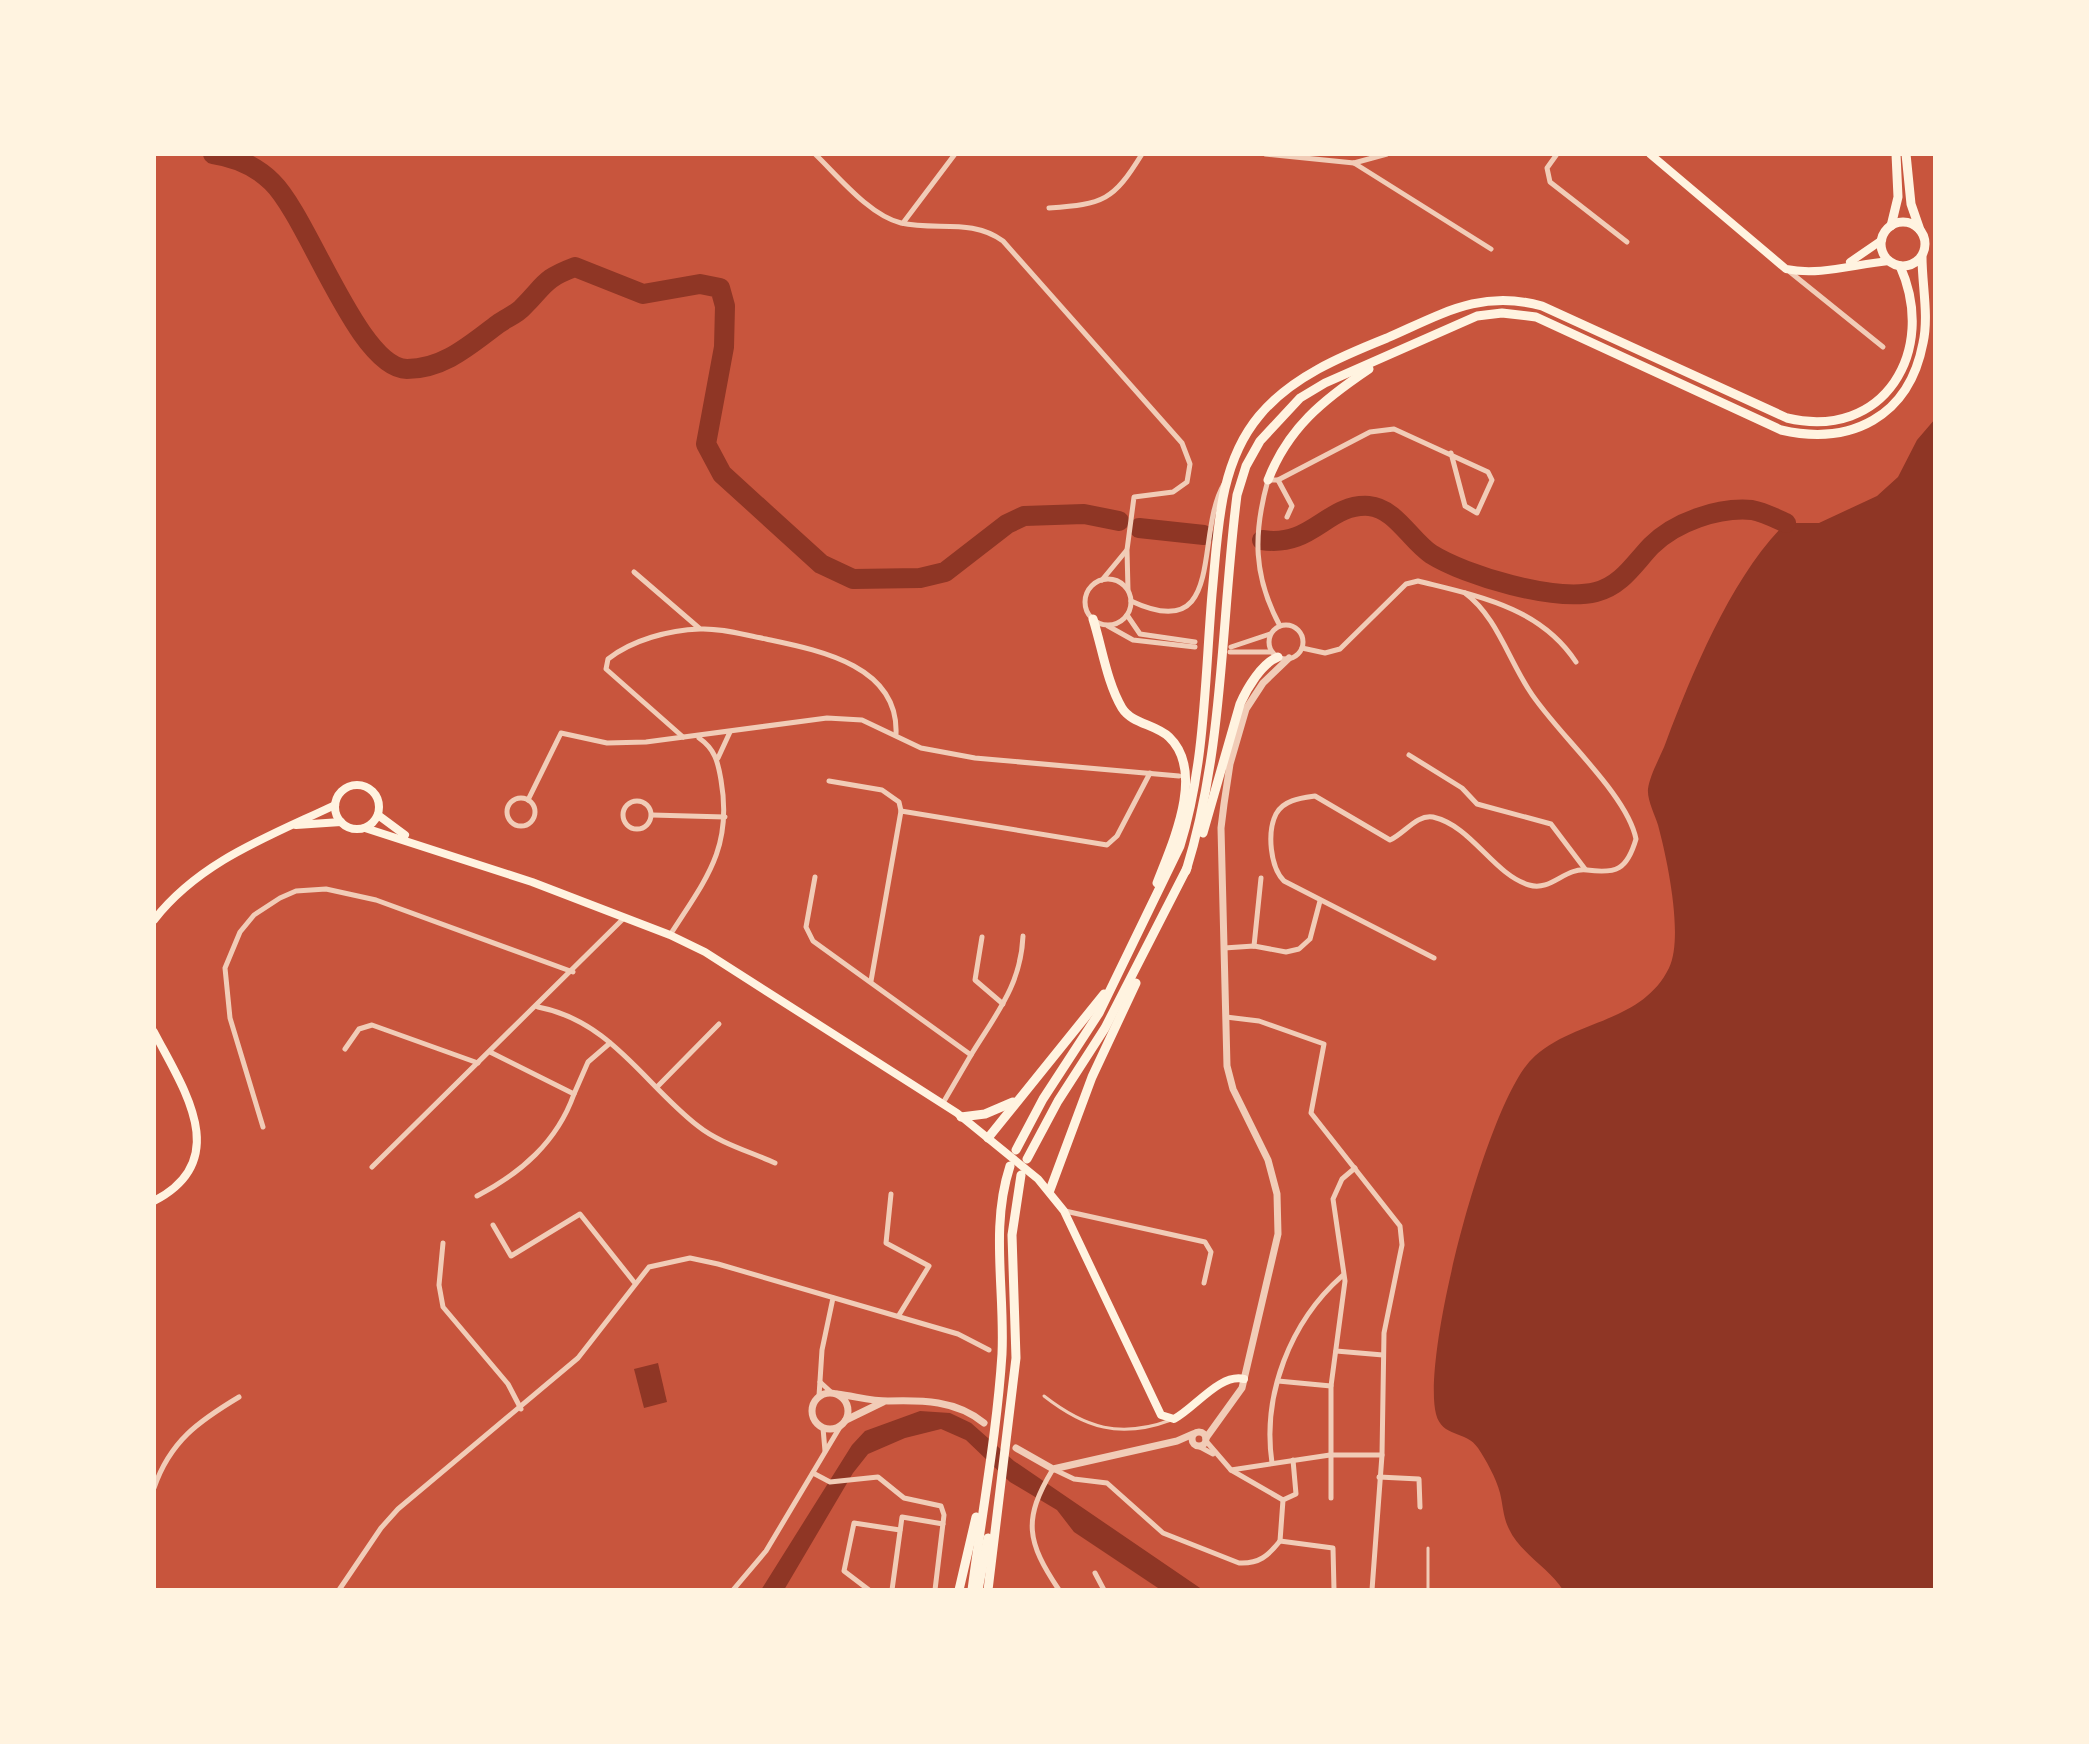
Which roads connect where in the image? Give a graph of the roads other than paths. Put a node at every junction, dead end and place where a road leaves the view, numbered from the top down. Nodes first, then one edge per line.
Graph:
1 (816, 154) edge
2 (955, 154) edge
3 (1142, 154) edge
4 (1265, 154) edge
5 (1387, 154) edge
6 (1557, 154) edge
7 (1650, 154) edge
8 (1896, 154) edge
9 (1906, 154) edge
10 (1354, 163) junction
11 (1049, 208) dead end
12 (903, 223) junction
13 (1891, 226) junction
14 (1920, 230) junction
15 (1882, 240) junction
16 (1627, 242) dead end
17 (1491, 249) dead end
18 (1922, 257) junction
19 (1889, 261) junction
20 (1847, 264) junction
21 (1900, 266) junction
22 (1786, 269) junction
23 (1883, 347) dead end
24 (1388, 356) junction
25 (1451, 453) junction
26 (1273, 480) junction
27 (1287, 517) dead end
28 (1127, 550) junction
29 (1212, 550) junction
30 (634, 572) dead end
31 (1101, 580) junction
32 (1128, 590) junction
33 (1465, 593) junction
34 (1131, 601) junction
35 (1127, 615) junction
36 (1093, 619) junction
37 (1106, 625) junction
38 (1280, 626) junction
39 (700, 629) junction
40 (1271, 633) junction
41 (1302, 648) junction
42 (1280, 656) junction
43 (1576, 662) dead end
44 (730, 732) junction
45 (896, 734) junction
46 (683, 737) junction
47 (698, 737) junction
48 (1409, 755) dead end
49 (718, 759) junction
50 (1150, 773) junction
51 (1179, 776) dead end
52 (829, 781) dead end
53 (528, 800) junction
54 (335, 805) junction
55 (901, 811) junction
56 (378, 815) junction
57 (652, 815) junction
58 (725, 817) junction
59 (341, 822) junction
60 (291, 826) junction
61 (365, 828) junction
62 (420, 843) junction
63 (1585, 869) junction
64 (1186, 871) junction
65 (815, 877) dead end
66 (1261, 878) dead end
67 (1320, 901) junction
68 (626, 916) junction
69 (154, 920) edge
70 (1141, 927) junction
71 (670, 935) junction
72 (1023, 936) dead end
73 (982, 937) dead end
74 (1152, 938) junction
75 (1254, 946) junction
76 (1224, 948) junction
77 (1434, 958) dead end
78 (573, 972) junction
79 (1118, 975) junction
80 (871, 981) junction
81 (1003, 1004) junction
82 (537, 1007) junction
83 (1226, 1017) junction
84 (719, 1024) dead end
85 (154, 1032) edge
86 (610, 1043) junction
87 (345, 1049) dead end
88 (490, 1052) junction
89 (971, 1055) junction
90 (478, 1063) junction
91 (658, 1086) junction
92 (574, 1094) junction
93 (1017, 1100) junction
94 (943, 1103) junction
95 (961, 1117) junction
96 (263, 1127) dead end
97 (988, 1138) junction
98 (1016, 1150) dead end
99 (1027, 1159) dead end
100 (775, 1163) dead end
101 (1010, 1166) dead end
102 (372, 1167) dead end
103 (1355, 1168) junction
104 (1021, 1175) dead end
105 (1050, 1190) junction
106 (891, 1194) dead end
107 (477, 1196) dead end
108 (154, 1201) edge
109 (1064, 1211) junction
110 (493, 1225) dead end
111 (443, 1243) dead end
112 (1342, 1276) junction
113 (634, 1282) junction
114 (1204, 1283) dead end
115 (833, 1298) junction
116 (899, 1315) junction
117 (989, 1350) dead end
118 (1336, 1351) junction
119 (1383, 1355) junction
120 (1244, 1379) junction
121 (820, 1381) junction
122 (1278, 1381) junction
123 (1331, 1386) junction
124 (834, 1393) junction
125 (819, 1396) junction
126 (1044, 1396) dead end
127 (239, 1397) dead end
128 (885, 1401) junction
129 (521, 1409) junction
130 (1174, 1419) junction
131 (990, 1422) junction
132 (1214, 1422) junction
133 (843, 1424) junction
134 (823, 1428) junction
135 (1194, 1436) junction
136 (1204, 1442) junction
137 (1016, 1448) dead end
138 (825, 1452) junction
139 (1330, 1455) junction
140 (1382, 1455) junction
141 (1293, 1460) junction
142 (1272, 1463) junction
143 (1053, 1469) junction
144 (1231, 1470) junction
145 (813, 1473) junction
146 (1379, 1477) junction
147 (154, 1488) edge
148 (984, 1494) junction
149 (1331, 1498) dead end
150 (998, 1500) junction
151 (1283, 1500) junction
152 (1420, 1507) dead end
153 (943, 1524) junction
154 (900, 1530) junction
155 (1280, 1541) junction
156 (1428, 1548) dead end
157 (1095, 1573) dead end
158 (339, 1590) edge
159 (733, 1590) edge
160 (869, 1590) edge
161 (892, 1590) edge
162 (935, 1590) edge
163 (959, 1590) edge
164 (972, 1590) edge
165 (978, 1590) edge
166 (988, 1590) edge
167 (1059, 1590) edge
168 (1104, 1590) edge
169 (1334, 1590) edge
170 (1372, 1590) edge
171 (1428, 1590) edge

1 - 12 street
2 - 12 street
3 - 11 street
4 - 10 street
5 - 10 street
6 - 16 street
7 - 22 main road
8 - 13 main road
9 - 14 main road
10 - 17 street
12 - 28 street
13 - 14 main road
13 - 15 main road
14 - 18 main road
15 - 19 main road
15 - 20 main road
18 - 21 main road
18 - 24 main road
19 - 20 main road
19 - 21 main road
20 - 22 main road
21 - 29 main road
22 - 23 street
24 - 26 main road
24 - 64 main road
25 - 25 street
25 - 26 street
26 - 27 street
26 - 38 street
28 - 31 street
28 - 32 street
29 - 34 street
29 - 70 main road
30 - 39 street
31 - 32 street
31 - 36 street
32 - 34 street
33 - 41 street
33 - 43 street
33 - 63 street
34 - 35 street
35 - 37 street
35 - 37 street
36 - 37 street
36 - 70 main road
38 - 40 street
38 - 41 street
39 - 45 street
39 - 46 street
40 - 42 street
40 - 42 street
41 - 42 street
42 - 64 main road
42 - 76 street
44 - 45 street
44 - 47 street
44 - 49 street
45 - 50 street
46 - 47 street
46 - 53 street
47 - 49 street
48 - 63 street
49 - 58 street
50 - 51 street
50 - 55 street
52 - 55 street
53 - 53 street
54 - 56 main road
54 - 59 main road
54 - 60 main road
55 - 80 street
56 - 61 main road
56 - 62 main road
57 - 57 street
57 - 58 street
58 - 71 street
59 - 60 main road
59 - 61 main road
60 - 69 main road
61 - 62 main road
62 - 68 main road
63 - 67 street
64 - 74 main road
65 - 80 street
66 - 75 street
67 - 75 street
67 - 77 street
68 - 71 main road
68 - 78 street
70 - 79 main road
71 - 94 main road
72 - 81 street
73 - 81 street
74 - 99 main road
74 - 105 main road
75 - 76 street
76 - 83 street
78 - 82 street
78 - 96 street
79 - 93 main road
79 - 98 main road
80 - 89 street
81 - 89 street
82 - 86 street
82 - 88 street
83 - 103 street
83 - 120 street
84 - 91 street
85 - 108 main road
86 - 91 street
86 - 92 street
87 - 90 street
88 - 90 street
88 - 92 street
89 - 94 street
90 - 102 street
91 - 100 street
92 - 107 street
93 - 95 main road
93 - 97 main road
94 - 95 main road
95 - 97 main road
97 - 105 main road
101 - 131 main road
103 - 112 street
103 - 119 street
104 - 150 main road
105 - 109 main road
106 - 116 street
109 - 114 street
109 - 130 main road
110 - 113 street
111 - 129 street
112 - 118 street
112 - 122 street
113 - 115 street
113 - 129 street
115 - 116 street
115 - 121 street
116 - 117 street
118 - 119 street
118 - 123 street
119 - 140 street
120 - 130 main road
120 - 132 street
121 - 124 street
121 - 125 street
122 - 123 street
122 - 142 street
123 - 139 street
124 - 125 street
124 - 128 street
124 - 133 street
125 - 134 street
126 - 130 lane
127 - 147 street
128 - 131 street
128 - 133 street
129 - 158 street
131 - 148 main road
132 - 135 street
132 - 136 street
133 - 134 street
133 - 138 street
134 - 138 street
135 - 136 street
135 - 136 street
135 - 143 street
136 - 144 street
137 - 143 street
138 - 145 street
139 - 140 street
139 - 141 street
139 - 149 street
140 - 146 street
141 - 142 street
141 - 151 street
142 - 144 street
143 - 155 street
143 - 167 street
144 - 151 street
145 - 153 street
145 - 159 street
146 - 152 street
146 - 170 street
148 - 163 main road
148 - 164 main road
150 - 165 main road
150 - 166 main road
151 - 155 street
153 - 154 street
153 - 162 street
154 - 160 street
154 - 161 street
155 - 169 street
156 - 171 lane
157 - 168 street

